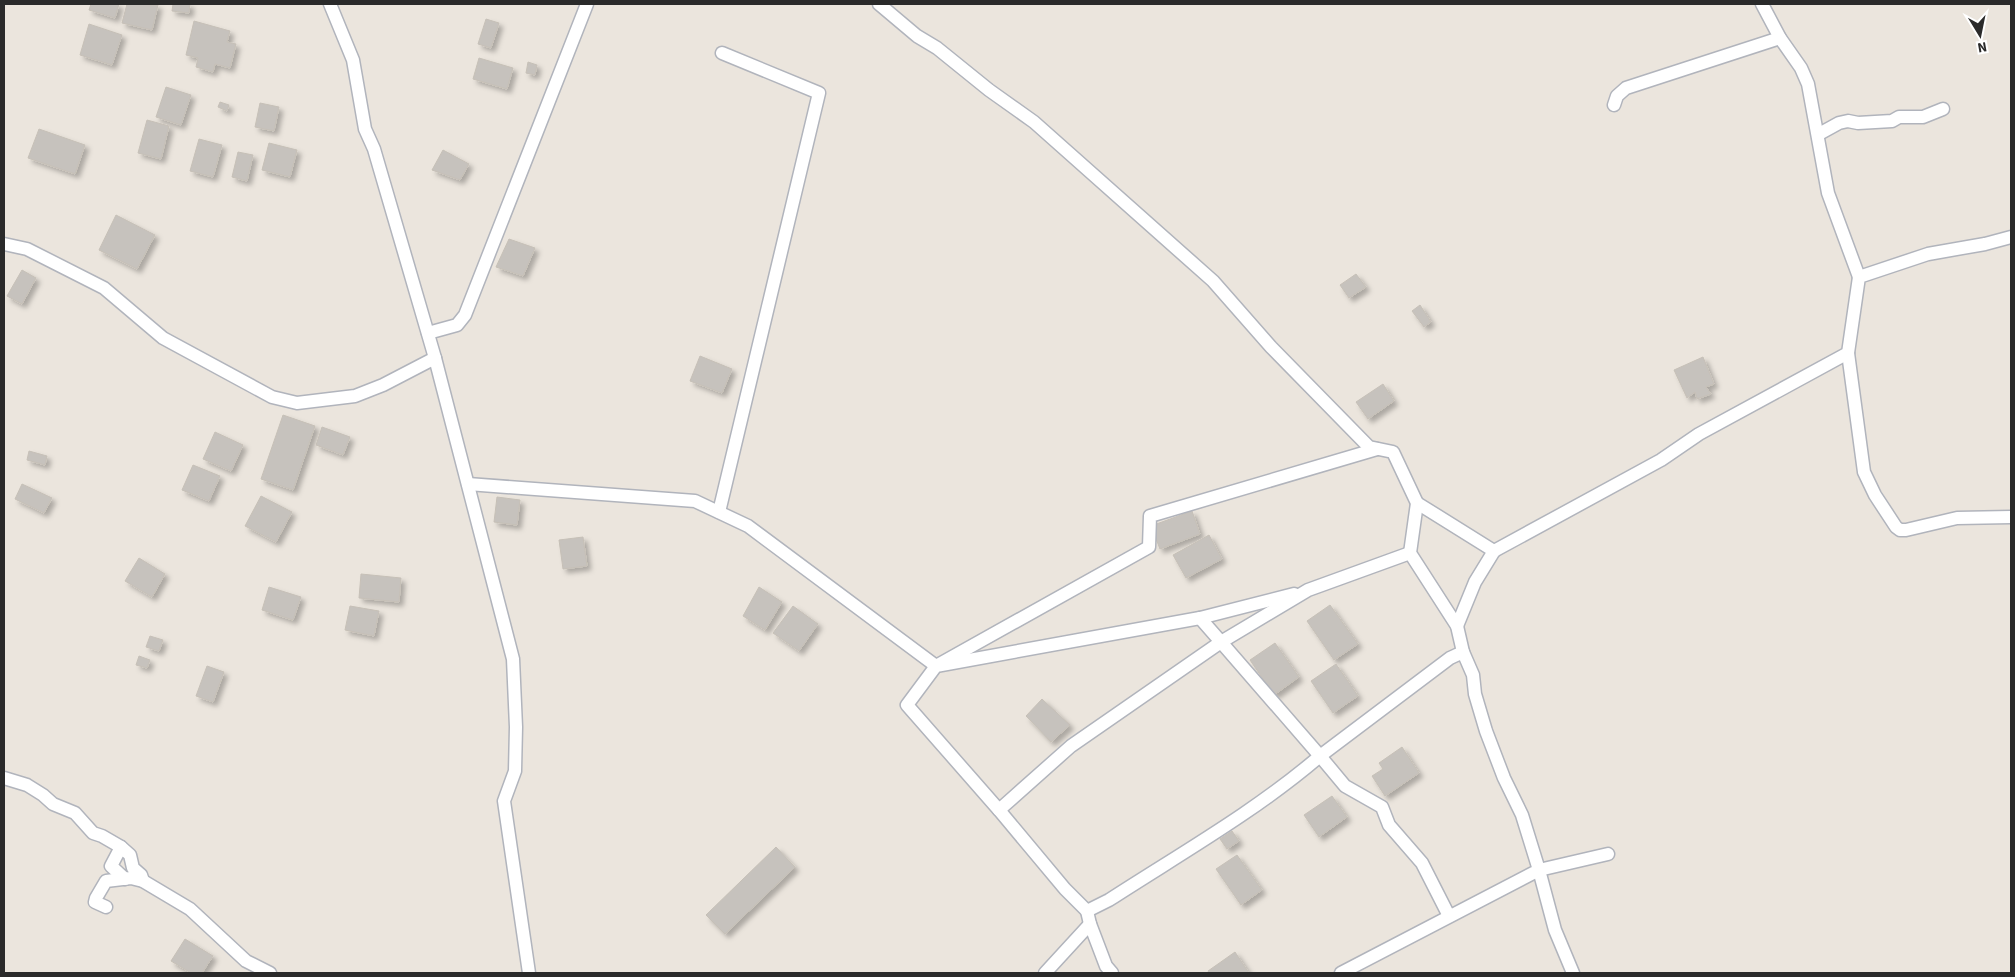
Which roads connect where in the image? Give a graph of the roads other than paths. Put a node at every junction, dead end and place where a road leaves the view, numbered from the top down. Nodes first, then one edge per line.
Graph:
1 (330, 4) edge
2 (587, 4) edge
3 (879, 4) edge
4 (1762, 4) edge
5 (1780, 38) junction
6 (722, 53) dead end
7 (1614, 104) dead end
8 (1943, 110) dead end
9 (1819, 134) junction
10 (2011, 236) edge
11 (4, 244) edge
12 (1859, 277) junction
13 (428, 333) junction
14 (1848, 353) junction
15 (435, 358) junction
16 (1377, 449) junction
17 (468, 484) junction
18 (1417, 503) junction
19 (719, 512) junction
20 (2011, 517) edge
21 (1494, 552) junction
22 (1410, 553) junction
23 (1308, 590) junction
24 (1200, 618) junction
25 (1457, 626) junction
26 (1220, 642) junction
27 (1463, 652) junction
28 (936, 666) junction
29 (1320, 756) junction
30 (4, 778) edge
31 (999, 810) junction
32 (121, 847) junction
33 (1608, 854) dead end
34 (1539, 870) junction
35 (125, 879) junction
36 (143, 882) junction
37 (106, 908) dead end
38 (1087, 911) junction
39 (1449, 916) junction
40 (1090, 924) junction
41 (270, 973) edge
42 (529, 973) edge
43 (1045, 973) edge
44 (1112, 973) edge
45 (1341, 973) edge
46 (1573, 973) edge

1 - 13 street
2 - 13 street
3 - 16 street
4 - 5 street
5 - 7 street
5 - 9 street
6 - 19 street
8 - 9 street
9 - 12 street
10 - 12 street
11 - 15 street
12 - 14 street
13 - 15 street
14 - 20 street
14 - 21 street
15 - 17 street
16 - 18 street
16 - 28 street
17 - 19 street
17 - 42 street
18 - 21 street
18 - 22 street
19 - 28 street
21 - 25 street
22 - 23 street
22 - 25 street
23 - 24 street
23 - 26 street
24 - 26 street
24 - 28 street
25 - 27 street
26 - 29 street
26 - 31 street
27 - 29 street
27 - 34 street
28 - 31 street
29 - 38 street
29 - 39 street
30 - 32 street
31 - 38 street
32 - 35 street
32 - 36 street
33 - 34 street
34 - 39 street
34 - 46 street
35 - 36 street
35 - 37 street
36 - 41 street
38 - 40 street
39 - 45 street
40 - 43 street
40 - 44 street

